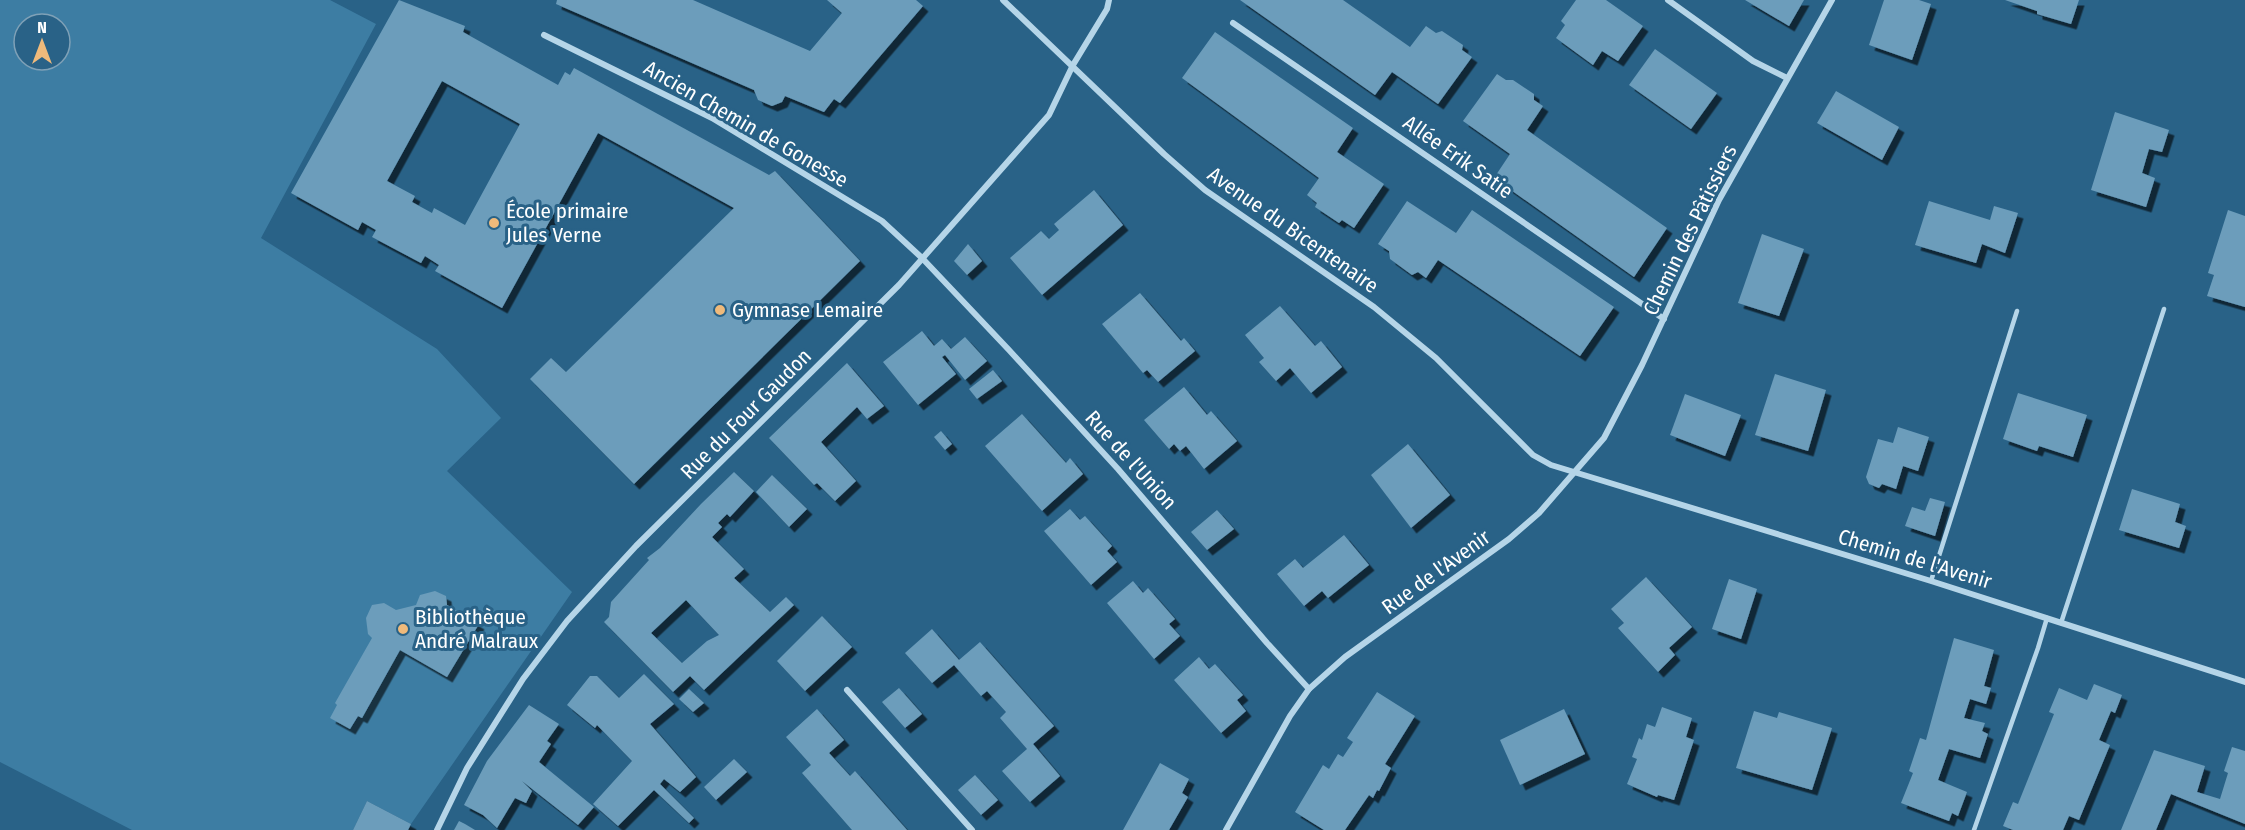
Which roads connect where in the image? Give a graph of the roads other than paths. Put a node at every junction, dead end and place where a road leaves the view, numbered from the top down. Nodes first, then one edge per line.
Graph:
1 (1003, 0) edge
2 (1108, 0) edge
3 (1668, 0) edge
4 (1832, 0) edge
5 (1233, 22) dead end
6 (544, 34) dead end
7 (1073, 65) junction
8 (1787, 78) junction
9 (922, 258) junction
10 (2164, 309) dead end
11 (2017, 311) dead end
12 (1664, 319) junction
13 (1574, 472) junction
14 (1931, 581) junction
15 (2047, 618) junction
16 (2061, 623) junction
17 (2245, 682) edge
18 (1310, 689) junction
19 (847, 690) dead end
20 (436, 830) edge
21 (972, 830) edge
22 (1226, 830) edge
23 (1974, 830) edge

1 - 7 street, Avenue du Bicentenaire
2 - 7 street, Rue du Four Gaudon
3 - 8 street
4 - 8 street, Chemin des Pâtissiers
5 - 12 street, Allée Erik Satie
6 - 9 street, Ancien Chemin de Gonesse
7 - 9 street, Rue du Four Gaudon
7 - 13 street, Avenue du Bicentenaire
8 - 12 street, Chemin des Pâtissiers
9 - 18 street, Rue de l'Union
9 - 20 street, Rue du Four Gaudon
10 - 16 lane
11 - 14 lane
12 - 13 street, Chemin des Pâtissiers
13 - 14 street, Chemin de l'Avenir
13 - 18 street, Rue de l'Avenir
14 - 15 street, Chemin de l'Avenir
15 - 16 street, Chemin de l'Avenir
15 - 23 lane
16 - 17 street, Chemin de l'Avenir
18 - 22 street, Rue de l'Avenir
19 - 21 street

